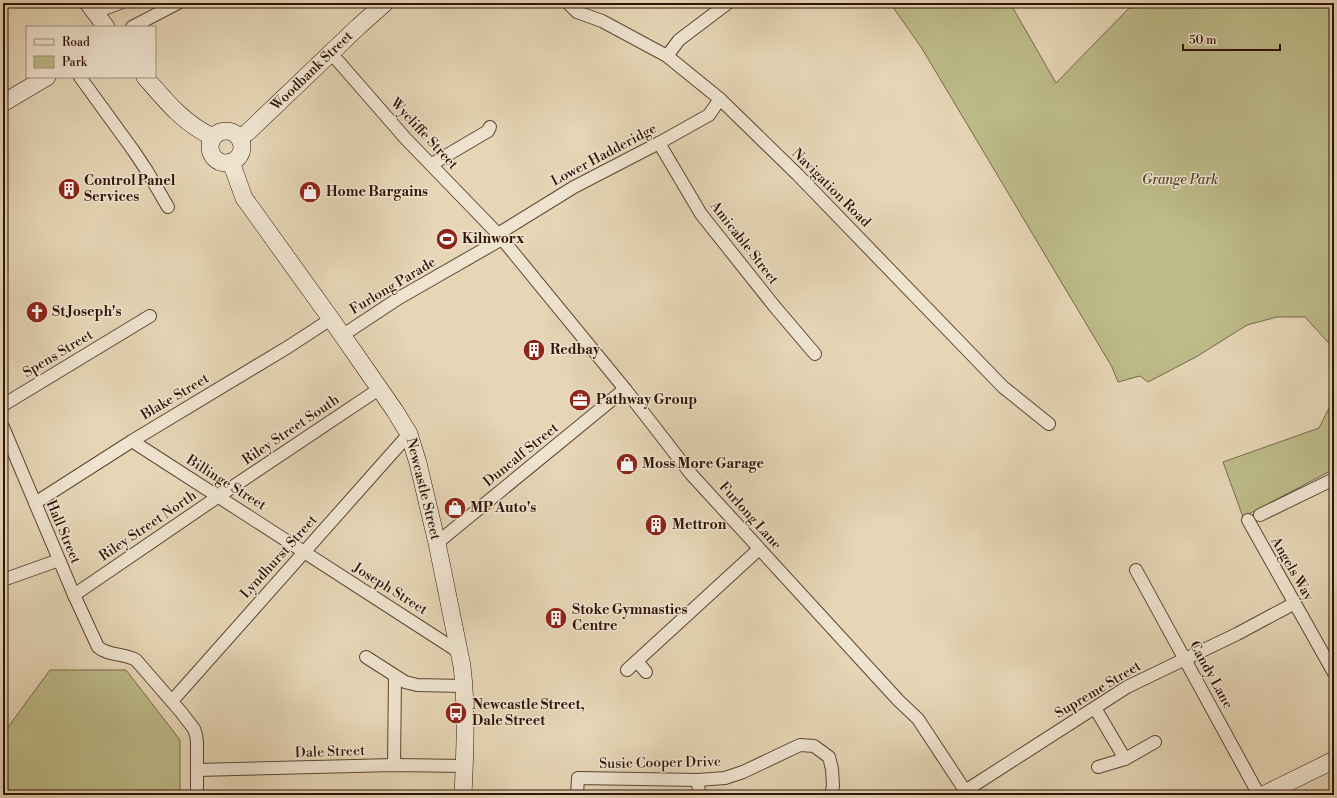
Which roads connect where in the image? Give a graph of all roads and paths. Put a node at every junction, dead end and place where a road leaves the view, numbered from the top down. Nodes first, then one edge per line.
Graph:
1 (120, 3) edge
2 (178, 3) edge
3 (385, 3) edge
4 (568, 3) edge
5 (728, 3) edge
6 (91, 8) edge
7 (105, 26) edge
8 (134, 26) edge
9 (331, 53) junction
10 (667, 56) junction
11 (45, 78) edge
12 (81, 78) edge
13 (146, 78) edge
14 (720, 99) junction
15 (3, 103) edge
16 (490, 127) dead end
17 (213, 137) junction
18 (239, 138) junction
19 (659, 143) junction
20 (231, 162) junction
21 (432, 164) junction
22 (168, 208) dead end
23 (500, 236) junction
24 (150, 316) dead end
25 (331, 319) junction
26 (342, 335) junction
27 (815, 354) dead end
28 (379, 389) junction
29 (625, 389) junction
30 (3, 405) edge
31 (1049, 424) dead end
32 (3, 427) edge
33 (409, 434) junction
34 (132, 441) junction
35 (1334, 479) edge
36 (219, 496) junction
37 (35, 503) junction
38 (1260, 515) dead end
39 (1248, 520) dead end
40 (437, 543) junction
41 (759, 548) junction
42 (304, 551) junction
43 (59, 560) junction
44 (1136, 570) dead end
45 (3, 580) edge
46 (74, 595) junction
47 (1295, 603) junction
48 (459, 652) junction
49 (366, 657) dead end
50 (1185, 659) junction
51 (637, 661) junction
52 (627, 670) dead end
53 (646, 672) dead end
54 (1334, 673) edge
55 (400, 680) junction
56 (464, 686) junction
57 (172, 701) junction
58 (1095, 708) junction
59 (1155, 742) dead end
60 (1125, 760) junction
61 (1334, 760) edge
62 (394, 765) junction
63 (464, 766) junction
64 (1098, 767) dead end
65 (197, 770) junction
66 (698, 780) junction
67 (967, 793) edge
68 (197, 795) edge
69 (463, 795) edge
70 (577, 795) edge
71 (699, 795) edge
72 (831, 795) edge
73 (1259, 795) edge
74 (1263, 795) edge

1 - 6 street
2 - 8 street
3 - 9 main road, Woodbank Street
4 - 10 street, Navigation Road
5 - 10 street
6 - 7 main road
9 - 18 main road, Woodbank Street
9 - 21 street, Wycliffe Street
10 - 14 street, Navigation Road
11 - 15 main road
12 - 22 street
13 - 17 main road
14 - 19 street, Lower Hadderidge
14 - 31 street, Navigation Road
16 - 21 street
17 - 18 main road
17 - 20 main road
18 - 20 main road
19 - 23 street, Lower Hadderidge
19 - 27 street, Amicable Street
20 - 25 main road, Newcastle Street
21 - 23 street, Wycliffe Street
23 - 26 street, Furlong Parade
23 - 29 street, Furlong Lane
24 - 30 street, Spens Street
25 - 26 main road, Newcastle Street
25 - 34 street, Blake Street
26 - 28 main road, Newcastle Street
28 - 33 main road, Newcastle Street
28 - 36 street, Riley Street South
29 - 40 street, Duncalf Street
29 - 41 street, Furlong Lane
32 - 37 street, Hall Street
33 - 40 main road, Newcastle Street
33 - 42 street, Lyndhurst Street
34 - 36 street, Billinge Street
34 - 37 street, Blake Street
35 - 38 street
36 - 42 street, Billinge Street
36 - 46 street, Riley Street North
37 - 43 street, Hall Street
39 - 47 street, Angels Way
40 - 48 main road, Newcastle Street
41 - 51 street
41 - 67 street, Furlong Lane
42 - 48 street, Joseph Street
42 - 57 street, Lyndhurst Street
43 - 45 street
43 - 46 street, Hall Street
44 - 50 street, Candy Lane
46 - 57 street, Hall Street
47 - 50 street, Supreme Street
47 - 54 street, Angels Way
48 - 56 main road, Newcastle Street
49 - 55 street
50 - 58 street, Supreme Street
50 - 73 street, Candy Lane
51 - 52 street
51 - 53 street
55 - 56 street
55 - 62 street
56 - 63 main road, Newcastle Street
57 - 65 street
58 - 60 street
58 - 67 street, Supreme Street
59 - 60 street
60 - 64 street
61 - 74 main road
62 - 63 street, Dale Street
62 - 65 street, Dale Street
63 - 69 main road, Newcastle Street
65 - 68 street
66 - 70 street, Susie Cooper Drive
66 - 71 street
66 - 72 street, Susie Cooper Drive

